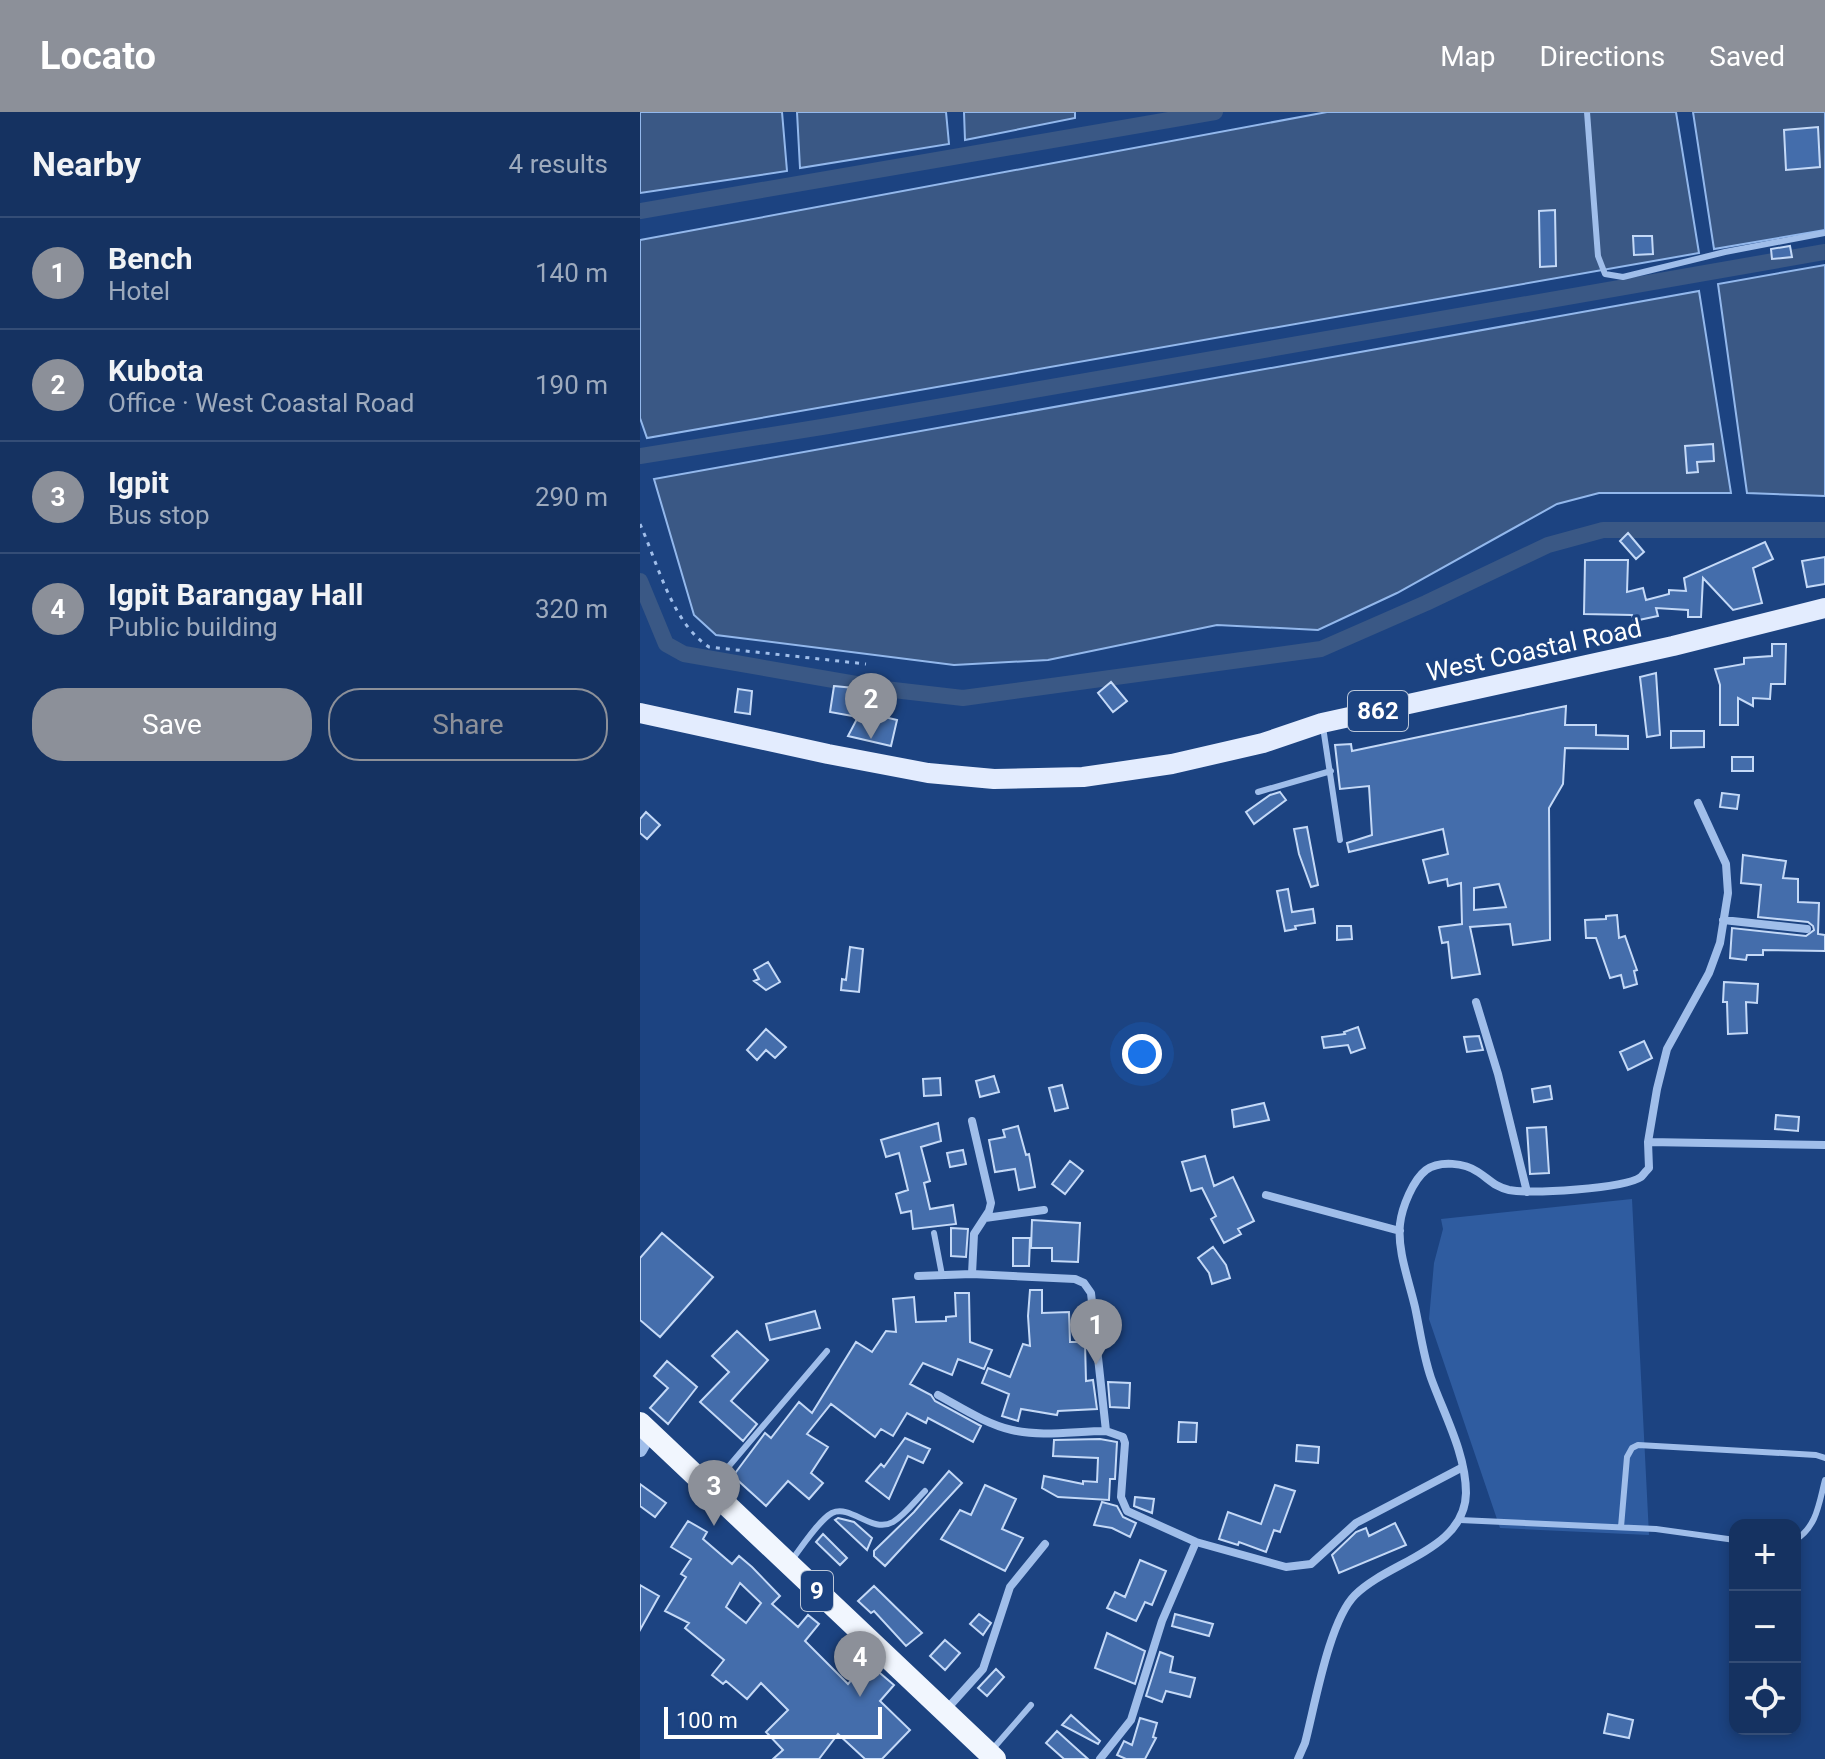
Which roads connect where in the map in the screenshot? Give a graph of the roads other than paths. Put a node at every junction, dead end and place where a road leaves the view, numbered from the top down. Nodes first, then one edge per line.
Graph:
1 (1587, 112) edge
2 (1825, 233) edge
3 (1825, 608) edge
4 (640, 713) edge
5 (1322, 723) junction
6 (1331, 771) junction
7 (1258, 792) dead end
8 (1698, 803) dead end
9 (1340, 840) dead end
10 (1723, 920) junction
11 (1807, 929) dead end
12 (1476, 1002) dead end
13 (972, 1121) dead end
14 (1648, 1142) junction
15 (1825, 1145) edge
16 (1527, 1192) junction
17 (1266, 1195) dead end
18 (1044, 1210) dead end
19 (985, 1218) junction
20 (1400, 1231) junction
21 (934, 1233) dead end
22 (972, 1274) junction
23 (942, 1275) junction
24 (918, 1276) dead end
25 (827, 1351) dead end
26 (938, 1395) dead end
27 (1106, 1431) junction
28 (643, 1435) edge
29 (1825, 1458) edge
30 (1463, 1467) junction
31 (1825, 1480) edge
32 (709, 1489) junction
33 (925, 1491) dead end
34 (1460, 1520) junction
35 (1621, 1527) junction
36 (1801, 1536) edge
37 (1729, 1539) edge
38 (1196, 1542) junction
39 (1045, 1544) dead end
40 (789, 1564) junction
41 (1031, 1705) dead end
42 (944, 1712) junction
43 (992, 1756) edge
44 (1100, 1759) edge
45 (1298, 1759) edge

1 - 2 lane
3 - 5 main road, West Coastal Road / 862
4 - 5 main road, West Coastal Road / 862
5 - 6 lane
6 - 7 lane
6 - 9 lane
8 - 10 street
10 - 11 street
10 - 14 street
12 - 16 street
13 - 19 street
14 - 15 street
14 - 16 street
16 - 20 street
17 - 20 street
18 - 19 street
19 - 22 street
20 - 30 street
21 - 23 lane
22 - 23 street
22 - 27 street
23 - 24 street
25 - 32 lane
26 - 27 street
27 - 38 street
28 - 32 highway, 9
29 - 35 lane
30 - 34 street
30 - 38 street
31 - 36 lane
32 - 40 highway, 9
33 - 40 lane
34 - 35 lane
34 - 45 street
35 - 37 lane
38 - 44 street
39 - 42 street
40 - 42 highway, 9
41 - 43 lane
42 - 43 highway, 9

